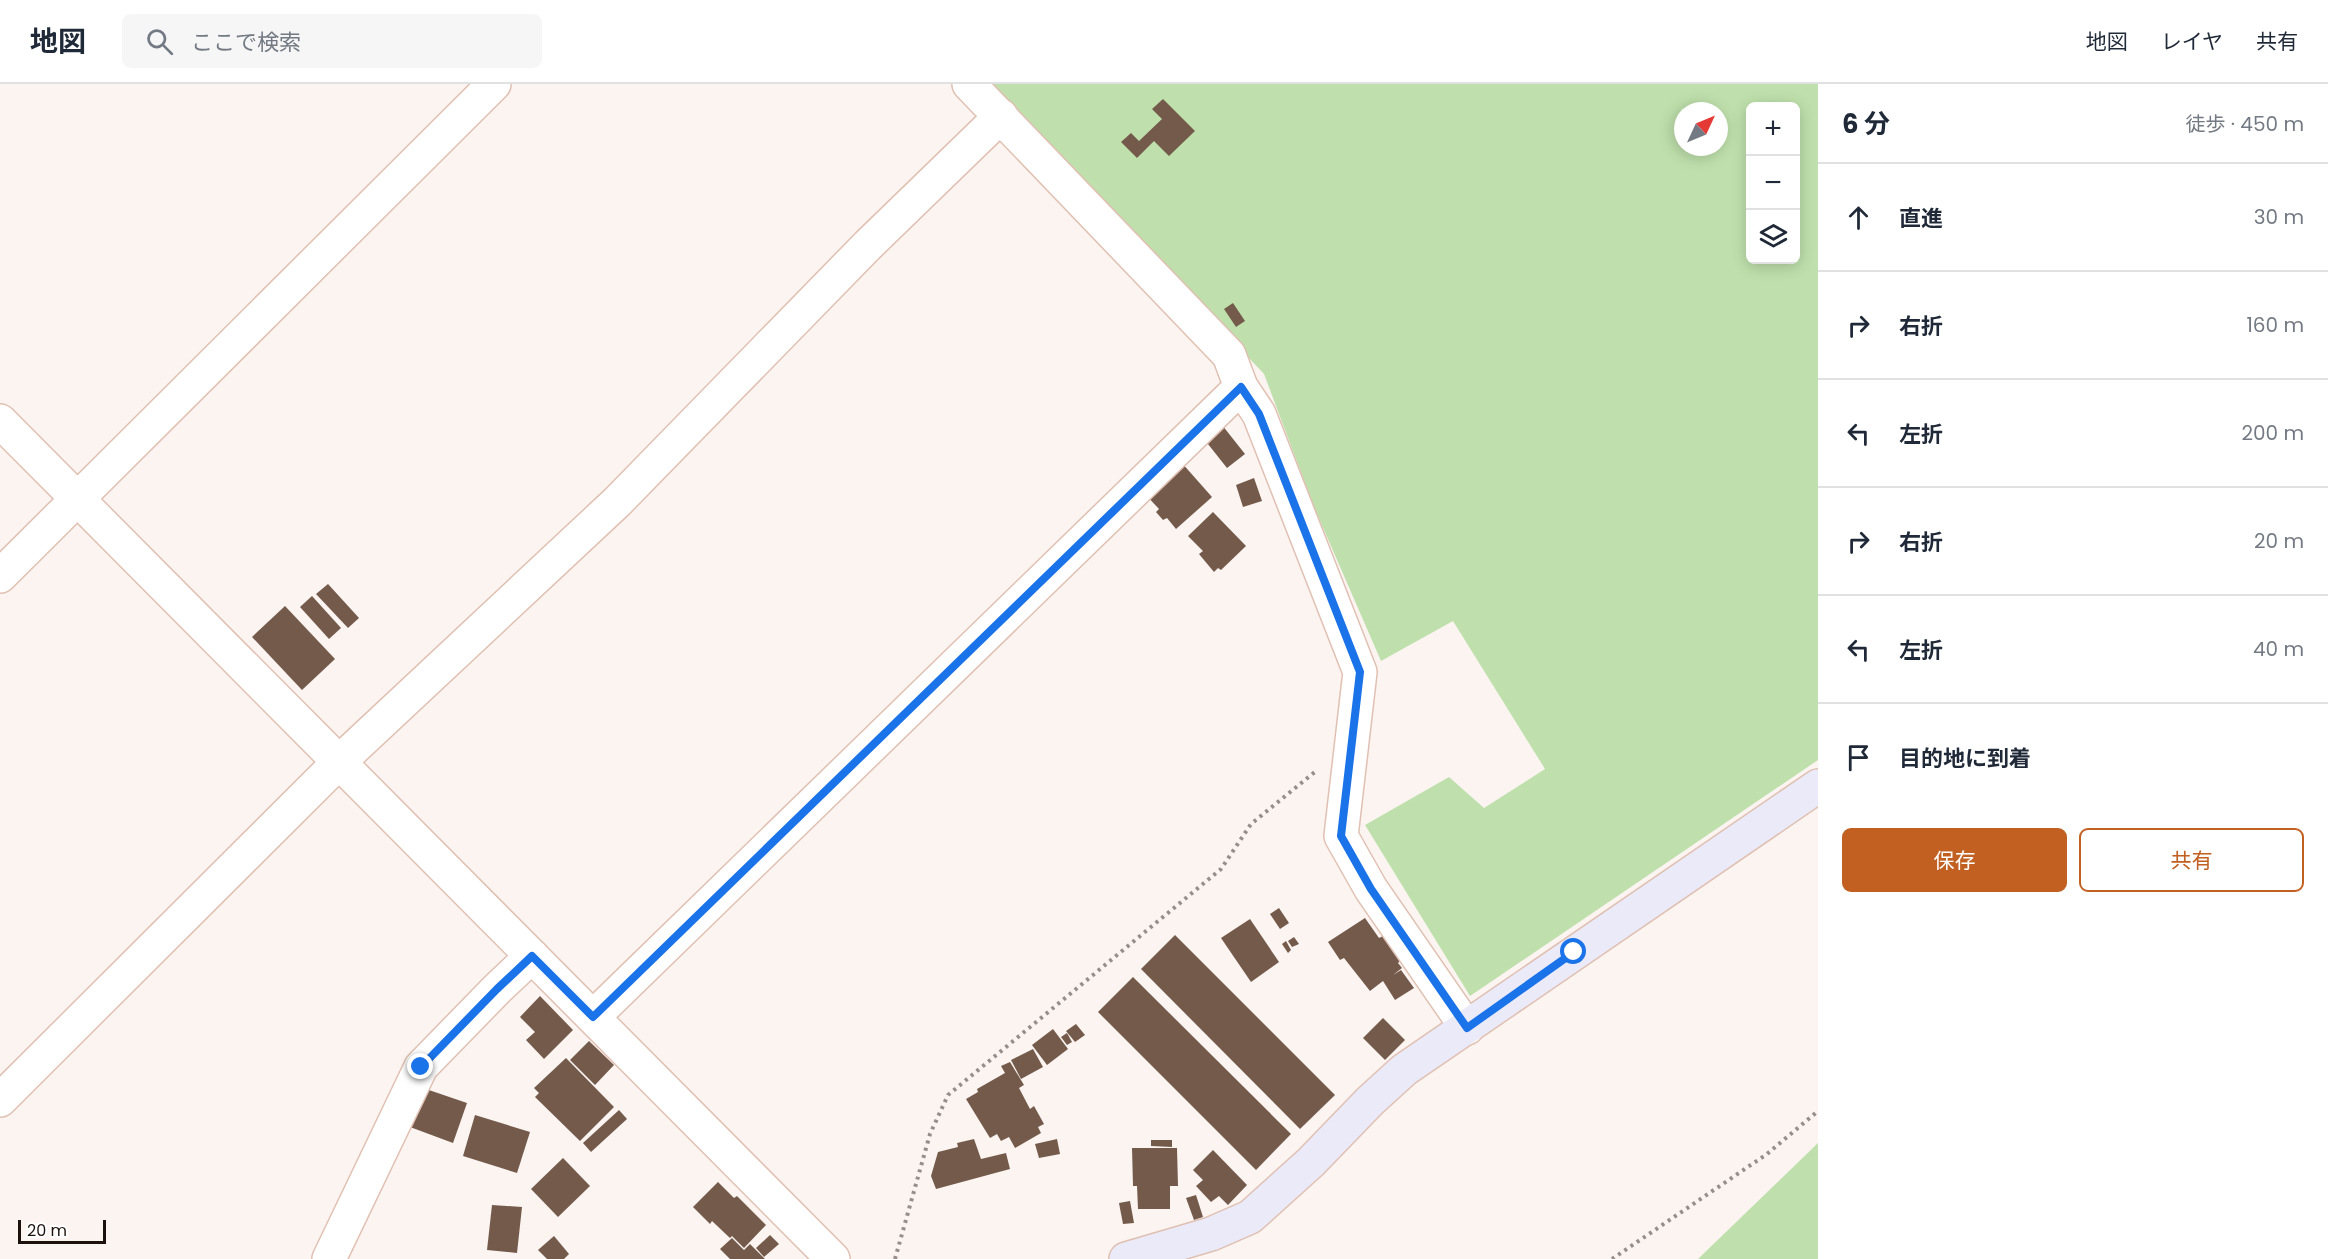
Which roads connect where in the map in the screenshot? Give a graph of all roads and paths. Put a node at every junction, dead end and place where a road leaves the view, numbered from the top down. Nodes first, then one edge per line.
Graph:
1 (494, 84) edge
2 (969, 84) edge
3 (1001, 116) junction
4 (1241, 387) junction
5 (0, 422) edge
6 (78, 499) junction
7 (0, 576) edge
8 (1352, 743) junction
9 (338, 763) junction
10 (1818, 786) edge
11 (532, 956) junction
12 (593, 1017) junction
13 (1467, 1028) junction
14 (0, 1100) edge
15 (1818, 1111) edge
16 (329, 1259) edge
17 (833, 1259) edge
18 (895, 1259) edge
19 (1126, 1259) edge
20 (1612, 1259) edge

1 - 6 street
2 - 3 street
3 - 4 street
3 - 9 street
4 - 8 street
4 - 12 street
5 - 6 street
6 - 7 street
6 - 9 street
8 - 13 street
8 - 18 path
9 - 11 street
9 - 14 street
10 - 13 street
11 - 12 street
11 - 16 street
12 - 17 street
13 - 19 street
15 - 20 path

